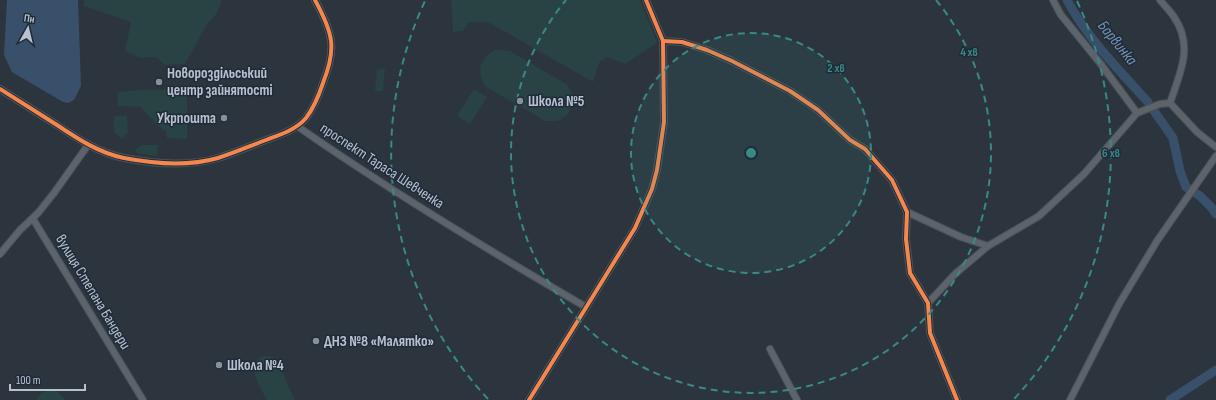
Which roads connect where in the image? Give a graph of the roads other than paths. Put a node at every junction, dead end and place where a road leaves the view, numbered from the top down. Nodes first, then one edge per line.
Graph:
1 (314, 0) edge
2 (646, 0) edge
3 (1054, 0) edge
4 (1160, 0) edge
5 (663, 41) junction
6 (0, 89) edge
7 (1170, 103) junction
8 (1137, 113) junction
9 (297, 126) junction
10 (88, 145) junction
11 (1216, 147) edge
12 (1216, 156) edge
13 (907, 212) junction
14 (33, 219) junction
15 (988, 246) junction
16 (0, 254) edge
17 (928, 303) junction
18 (586, 307) junction
19 (770, 349) dead end
20 (143, 400) edge
21 (529, 400) edge
22 (797, 400) edge
23 (957, 400) edge
24 (1070, 400) edge

1 - 9 street
2 - 5 street
3 - 8 street
4 - 7 street
5 - 13 street
5 - 18 street
6 - 10 street, проспект Тараса Шевченка
7 - 8 street
7 - 11 street
8 - 15 street
9 - 10 street, проспект Тараса Шевченка
9 - 18 street, проспект Тараса Шевченка
10 - 14 street
12 - 24 street
13 - 15 street
13 - 17 street
14 - 16 street
14 - 20 street, вулиця Степана Бандери
15 - 17 street
17 - 23 street
18 - 21 street
19 - 22 street

